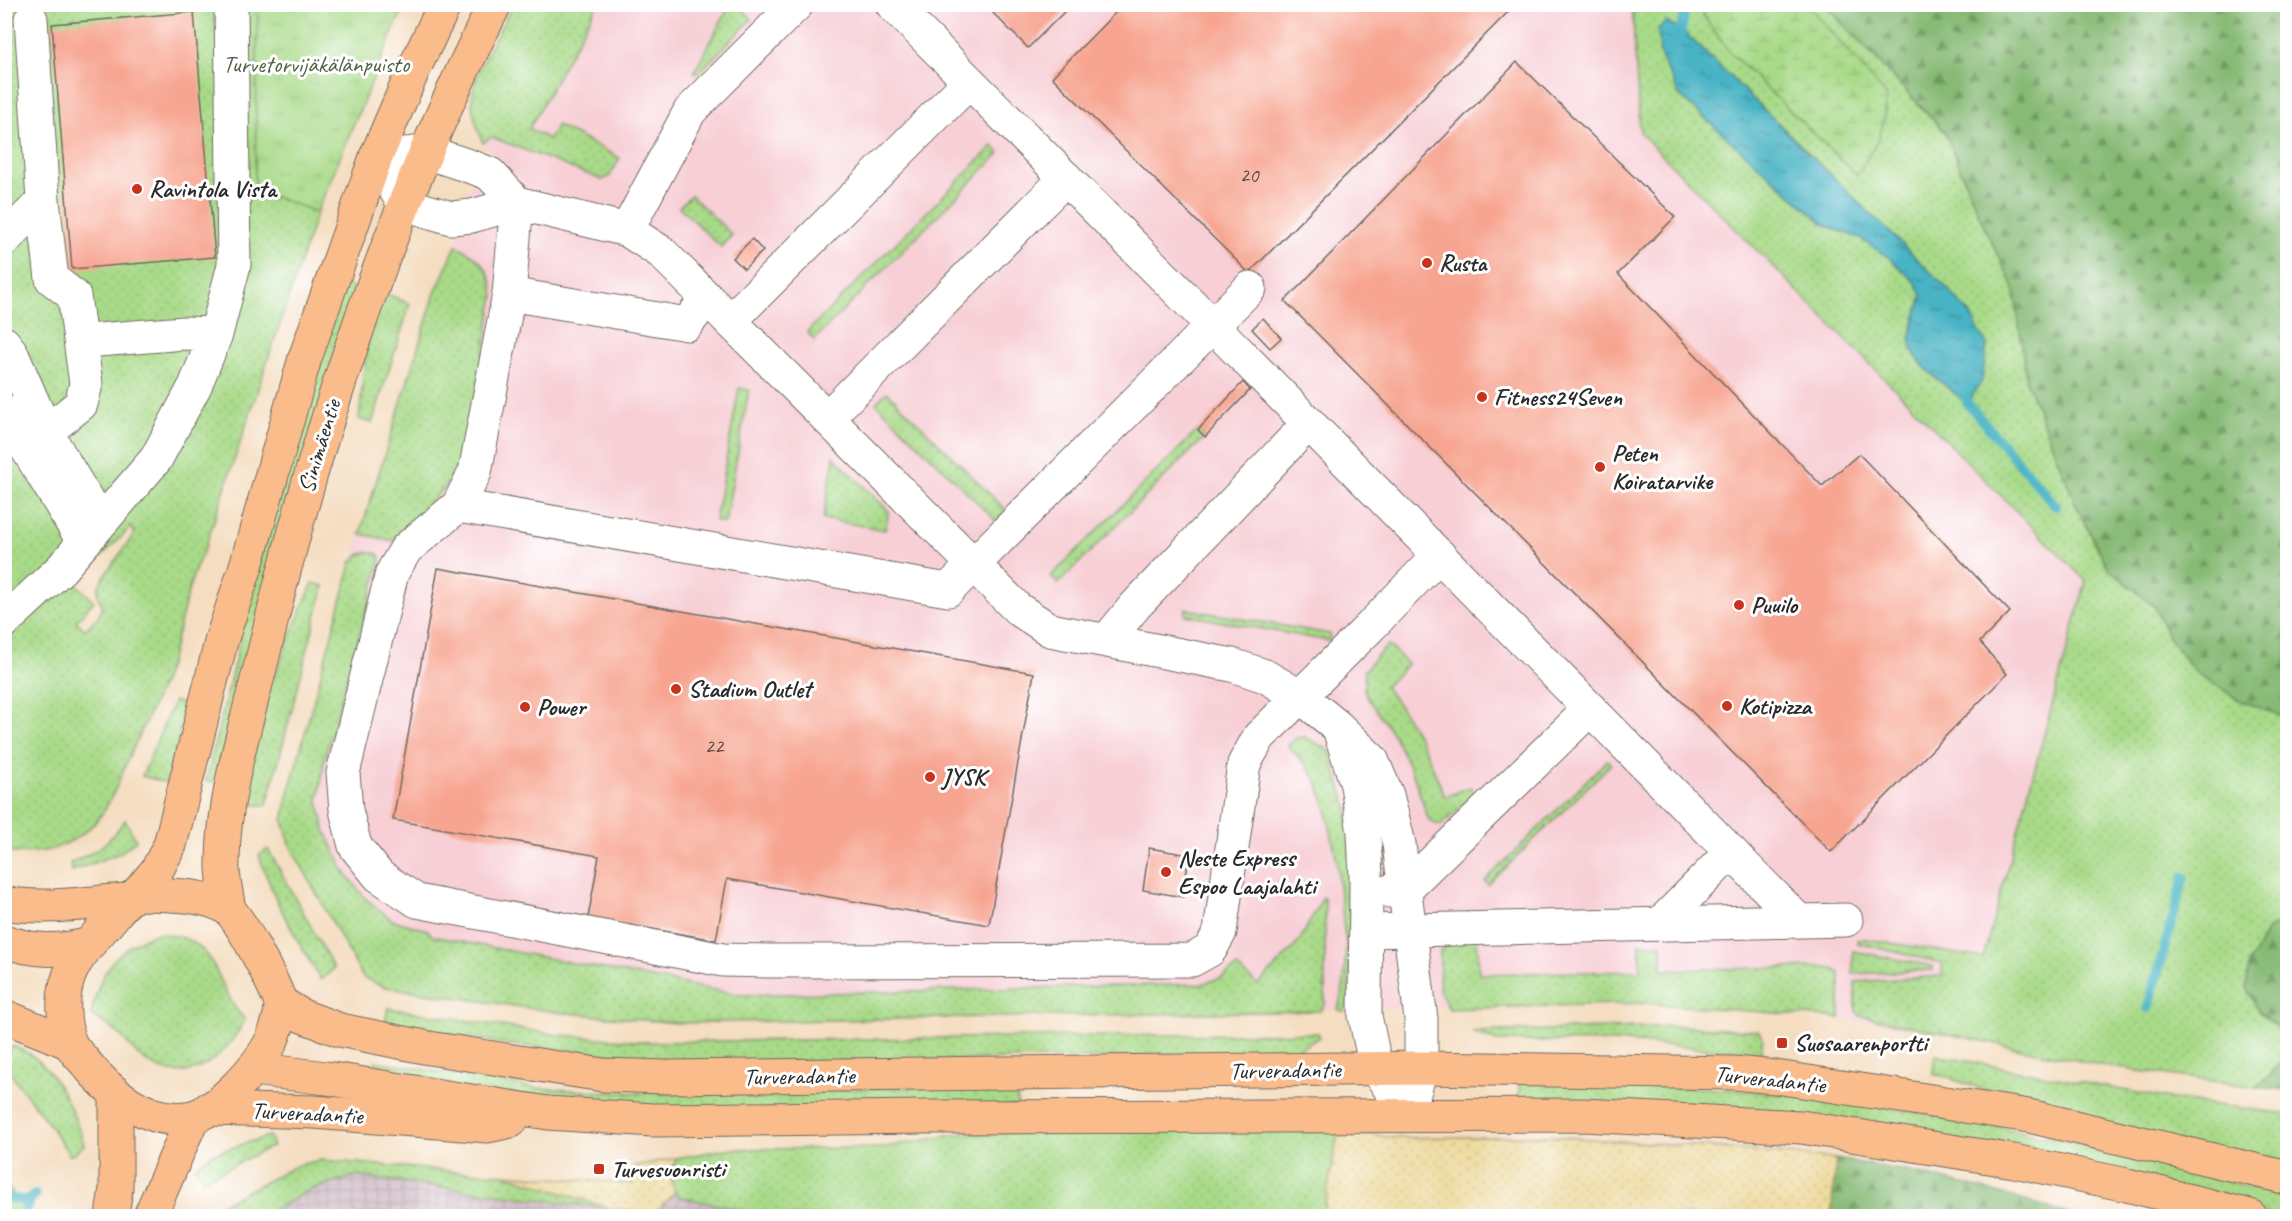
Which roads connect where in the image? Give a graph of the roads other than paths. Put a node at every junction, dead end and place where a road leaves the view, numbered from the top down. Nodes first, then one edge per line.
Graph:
1 (231, 4) edge
2 (445, 4) edge
3 (495, 4) edge
4 (797, 4) edge
5 (892, 4) edge
6 (31, 19) dead end
7 (969, 82) junction
8 (426, 152) junction
9 (376, 157) junction
10 (1066, 178) junction
11 (43, 201) junction
12 (517, 203) junction
13 (404, 204) junction
14 (627, 230) junction
15 (4, 240) edge
16 (1250, 288) dead end
17 (509, 294) junction
18 (707, 298) junction
19 (730, 321) junction
20 (1213, 326) junction
21 (216, 334) junction
22 (86, 341) dead end
23 (4, 343) edge
24 (4, 411) edge
25 (826, 418) junction
26 (1309, 423) junction
27 (46, 432) junction
28 (458, 506) junction
29 (105, 517) junction
30 (83, 541) junction
31 (1439, 555) junction
32 (974, 565) junction
33 (4, 622) edge
34 (1107, 640) junction
35 (1301, 697) junction
36 (1590, 709) junction
37 (1337, 726) junction
38 (1731, 852) junction
39 (1404, 890) junction
40 (1366, 892) junction
41 (131, 897) junction
42 (4, 903) edge
43 (229, 910) junction
44 (1798, 920) junction
45 (1846, 920) dead end
46 (1660, 924) junction
47 (1409, 930) junction
48 (1366, 931) junction
49 (4, 942) edge
50 (86, 945) junction
51 (281, 1004) junction
52 (4, 1016) edge
53 (70, 1043) junction
54 (253, 1068) junction
55 (1376, 1068) junction
56 (1420, 1068) junction
57 (116, 1095) junction
58 (200, 1113) junction
59 (548, 1113) junction
60 (1408, 1115) junction
61 (2288, 1178) edge
62 (112, 1216) edge
63 (150, 1216) edge
64 (2250, 1216) edge

1 - 21 street
2 - 9 main road, Sinimäentie
3 - 8 main road, Sinimäentie
4 - 14 street
5 - 7 street
6 - 11 street
7 - 10 street
7 - 19 street
8 - 9 street
8 - 12 street
8 - 13 main road, Sinimäentie
9 - 13 street
9 - 41 main road, Sinimäentie
10 - 20 street
10 - 25 street
11 - 15 street
11 - 27 street
12 - 13 street
12 - 14 street
12 - 17 street
13 - 43 main road, Sinimäentie
14 - 18 street
16 - 20 street
17 - 18 street
17 - 28 street
18 - 19 street
19 - 25 street
20 - 26 street
20 - 32 street
21 - 22 street
21 - 29 street
23 - 27 street
24 - 30 street
25 - 32 street
26 - 31 street
26 - 34 street
27 - 29 street
28 - 32 street
28 - 35 street
29 - 30 street
30 - 33 street
31 - 35 street
31 - 36 street
32 - 34 street
34 - 35 street
35 - 37 street
36 - 38 street
36 - 39 street
37 - 39 street
37 - 40 street
38 - 44 street
38 - 46 street
39 - 40 street
39 - 47 street
40 - 48 street
41 - 42 main road
41 - 43 main road
41 - 50 main road
43 - 51 main road
44 - 45 street
44 - 46 street
46 - 47 street
47 - 48 street
47 - 56 street
48 - 55 street
49 - 50 main road
50 - 53 main road
51 - 54 main road
51 - 55 main road, Turveradantie
52 - 53 main road
53 - 57 main road
54 - 58 main road
54 - 59 main road, Turveradantie
55 - 56 main road, Turveradantie
55 - 60 street
56 - 60 street
56 - 61 main road, Turveradantie
57 - 58 main road
57 - 62 main road
58 - 59 main road, Turveradantie
58 - 63 main road
59 - 60 main road, Turveradantie
60 - 64 main road, Turveradantie

